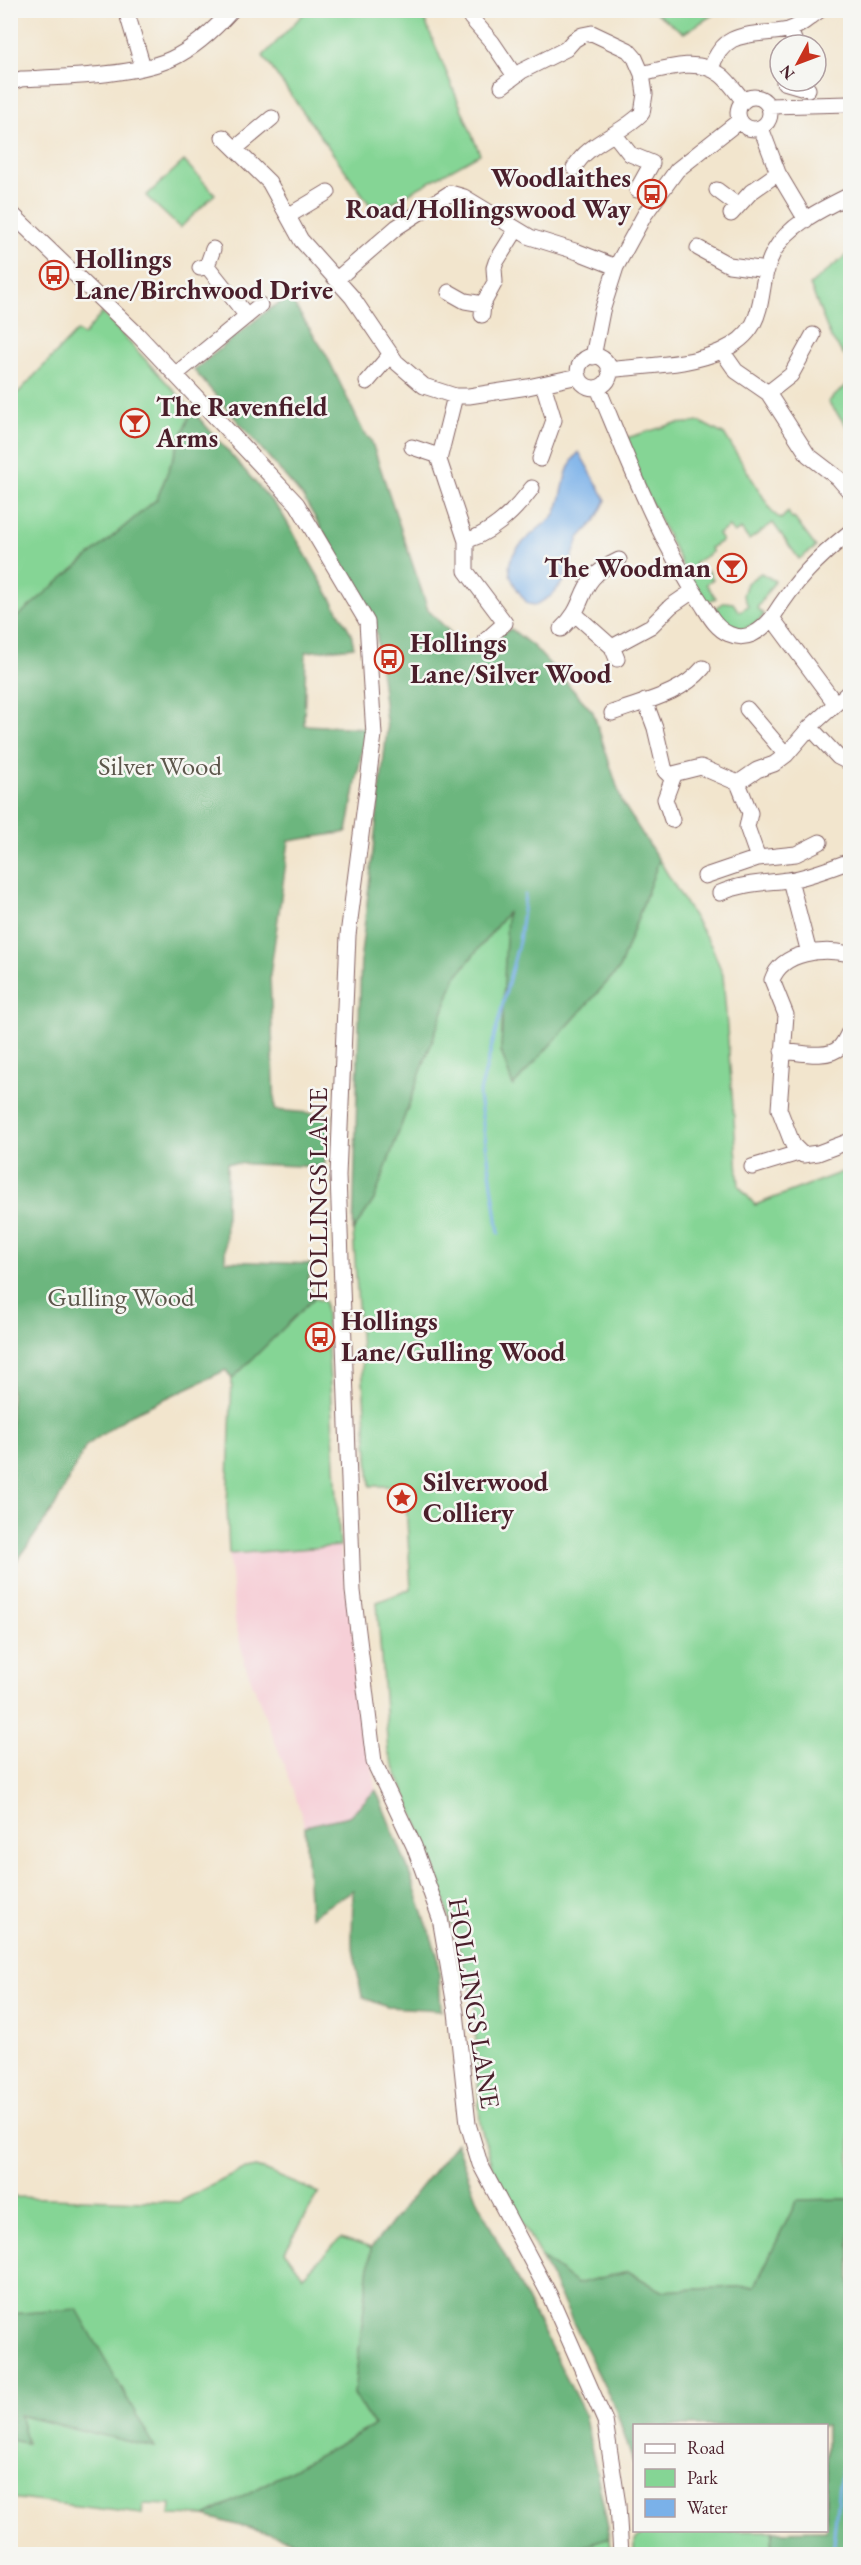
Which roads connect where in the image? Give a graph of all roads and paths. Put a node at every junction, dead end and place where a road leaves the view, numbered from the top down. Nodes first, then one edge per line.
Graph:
1 (126, 10) edge
2 (232, 10) edge
3 (820, 10) edge
4 (471, 18) dead end
5 (789, 30) junction
6 (790, 33) edge
7 (143, 67) junction
8 (711, 69) junction
9 (642, 74) junction
10 (515, 76) junction
11 (11, 81) edge
12 (502, 86) dead end
13 (743, 100) junction
14 (850, 104) edge
15 (769, 106) junction
16 (272, 118) dead end
17 (739, 121) junction
18 (761, 128) junction
19 (615, 135) junction
20 (223, 137) dead end
21 (236, 147) junction
22 (574, 168) dead end
23 (778, 173) junction
24 (637, 190) dead end
25 (717, 190) dead end
26 (328, 192) dead end
27 (850, 195) edge
28 (10, 212) edge
29 (288, 216) junction
30 (806, 220) junction
31 (516, 230) junction
32 (698, 248) dead end
33 (213, 249) dead end
34 (616, 267) junction
35 (767, 270) junction
36 (337, 279) junction
37 (449, 292) dead end
38 (260, 305) dead end
39 (247, 316) junction
40 (813, 335) dead end
41 (722, 351) junction
42 (390, 355) junction
43 (593, 357) junction
44 (609, 370) junction
45 (176, 374) junction
46 (579, 376) junction
47 (368, 382) dead end
48 (543, 384) junction
49 (598, 388) junction
50 (768, 393) junction
51 (455, 396) junction
52 (412, 447) dead end
53 (439, 456) junction
54 (540, 459) dead end
55 (532, 488) dead end
56 (850, 492) edge
57 (850, 532) edge
58 (466, 541) junction
59 (620, 560) dead end
60 (693, 591) junction
61 (576, 615) junction
62 (772, 618) junction
63 (561, 629) dead end
64 (486, 640) dead end
65 (703, 668) dead end
66 (850, 692) edge
67 (645, 701) junction
68 (835, 703) junction
69 (747, 709) dead end
70 (612, 713) dead end
71 (810, 728) junction
72 (786, 755) junction
73 (850, 763) edge
74 (674, 775) junction
75 (738, 783) junction
76 (672, 820) dead end
77 (820, 842) dead end
78 (758, 858) junction
79 (850, 861) edge
80 (705, 876) dead end
81 (790, 880) junction
82 (720, 893) dead end
83 (809, 953) junction
84 (850, 954) edge
85 (850, 1030) edge
86 (782, 1052) junction
87 (850, 1141) edge
88 (798, 1153) junction
89 (752, 1167) dead end
90 (621, 2554) edge

1 - 7 street
2 - 7 street
3 - 5 street
4 - 10 street
5 - 6 street
5 - 8 street
7 - 11 street
8 - 9 street
8 - 13 street
9 - 10 street
9 - 19 street
10 - 12 street
13 - 15 street
13 - 17 street
14 - 15 street
15 - 18 street
16 - 21 street
17 - 18 street
17 - 34 street
18 - 23 street
19 - 22 street
19 - 24 street
20 - 21 street
21 - 29 street
23 - 25 street
23 - 30 street
26 - 29 street
27 - 30 street
28 - 45 street, HOLLINGS LANE
29 - 36 street
30 - 35 street
31 - 34 street
31 - 36 street
31 - 37 street
32 - 35 street
33 - 39 street
34 - 43 street
35 - 41 street
36 - 42 street
38 - 39 street
39 - 45 street
40 - 50 street
41 - 44 street
41 - 50 street
42 - 47 street
42 - 51 street
43 - 44 street
43 - 46 street
44 - 49 street
45 - 90 street, HOLLINGS LANE
46 - 48 street
46 - 49 street
48 - 51 street
48 - 54 street
49 - 60 street
50 - 56 street
51 - 53 street
52 - 53 street
53 - 58 street
55 - 58 street
57 - 62 street
58 - 64 street
59 - 61 street
60 - 61 street
60 - 62 street
61 - 63 street
62 - 68 street
65 - 67 street
66 - 68 street
67 - 70 street
67 - 74 street
68 - 71 street
69 - 72 street
71 - 72 street
71 - 73 street
72 - 75 street
74 - 75 street
74 - 76 street
75 - 78 street
77 - 78 street
78 - 80 street
79 - 81 street
81 - 82 street
81 - 83 street
83 - 84 street
83 - 86 street
85 - 86 street
86 - 88 street
87 - 88 street
88 - 89 street

